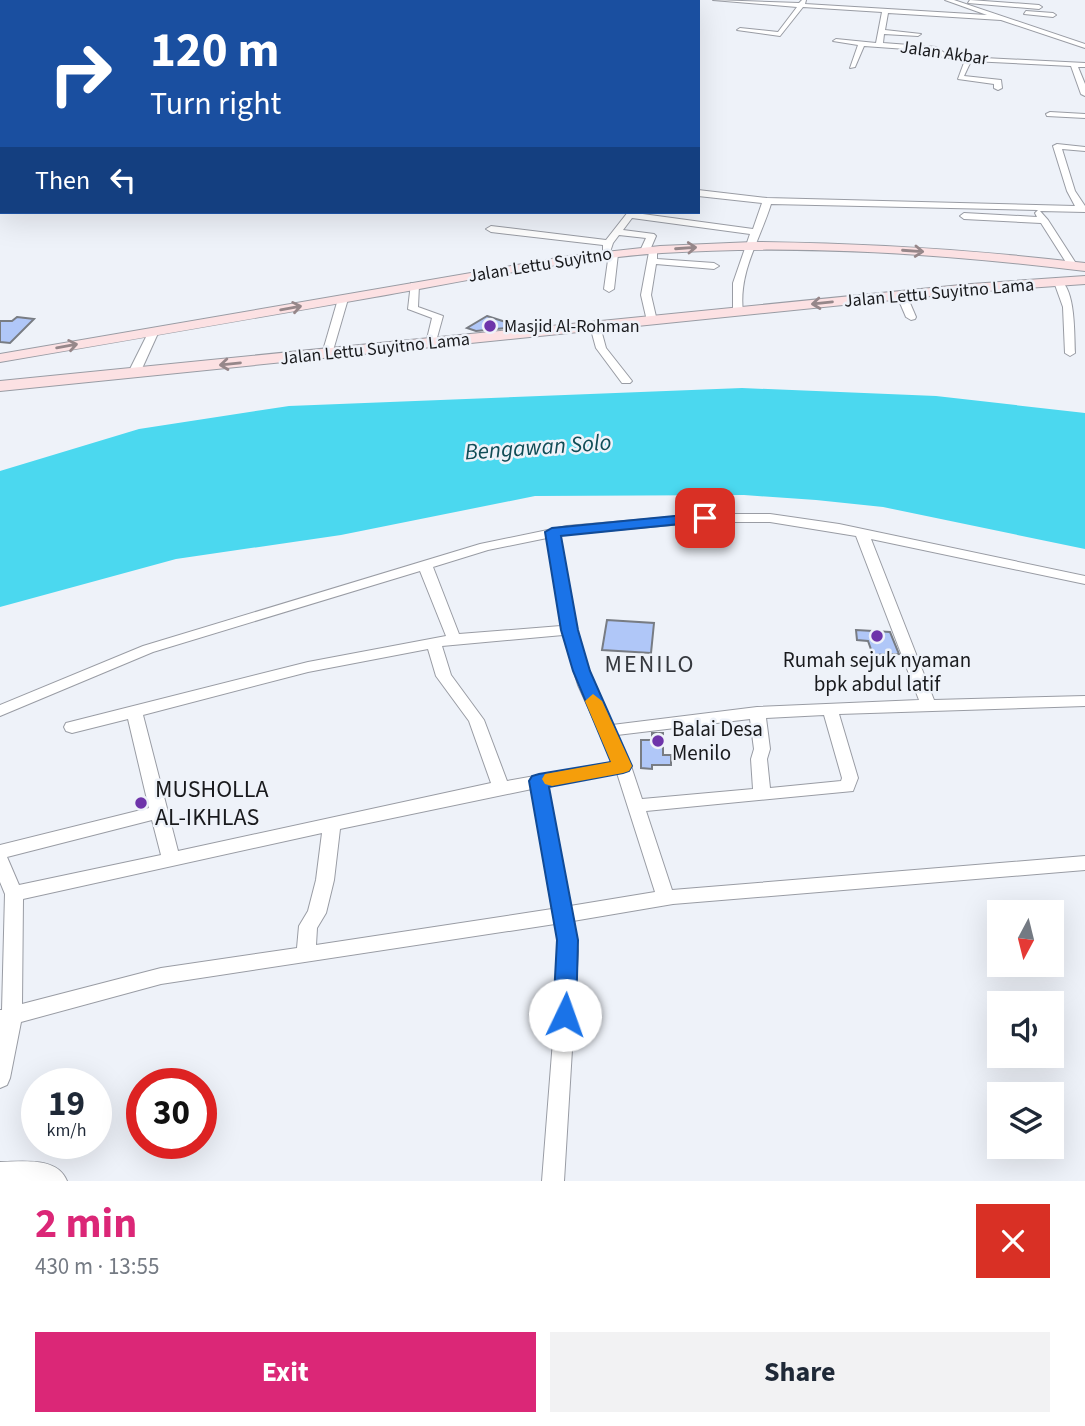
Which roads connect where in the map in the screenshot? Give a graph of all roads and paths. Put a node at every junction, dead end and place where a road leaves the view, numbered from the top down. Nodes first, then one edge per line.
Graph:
1 (716, 0) edge
2 (734, 1) edge
3 (892, 1) edge
4 (950, 1) edge
5 (803, 3) edge
6 (1039, 7) dead end
7 (887, 10) junction
8 (977, 10) junction
9 (1001, 18) junction
10 (740, 30) dead end
11 (881, 32) junction
12 (918, 34) dead end
13 (1054, 36) junction
14 (836, 41) dead end
15 (862, 43) junction
16 (879, 45) junction
17 (1085, 46) edge
18 (969, 58) junction
19 (1074, 64) junction
20 (1085, 65) edge
21 (852, 68) dead end
22 (998, 88) dead end
23 (1084, 93) edge
24 (1050, 114) dead end
25 (1085, 116) edge
26 (1085, 149) edge
27 (700, 193) edge
28 (767, 201) junction
29 (1034, 206) junction
30 (1082, 208) edge
31 (630, 214) edge
32 (638, 214) edge
33 (964, 216) dead end
34 (1044, 220) junction
35 (491, 229) dead end
36 (618, 232) junction
37 (758, 232) junction
38 (749, 247) junction
39 (609, 250) junction
40 (650, 254) junction
41 (714, 266) dead end
42 (1078, 266) edge
43 (1085, 280) edge
44 (1059, 282) junction
45 (414, 285) junction
46 (609, 289) dead end
47 (902, 296) junction
48 (343, 299) junction
49 (738, 312) junction
50 (911, 317) dead end
51 (652, 321) junction
52 (595, 326) junction
53 (154, 331) junction
54 (431, 343) junction
55 (1070, 353) dead end
56 (327, 354) junction
57 (0, 358) edge
58 (134, 373) junction
59 (626, 381) dead end
60 (0, 386) edge
61 (552, 532) junction
62 (862, 533) junction
63 (425, 565) junction
64 (1085, 580) edge
65 (569, 630) junction
66 (454, 639) junction
67 (434, 643) junction
68 (1085, 701) edge
69 (929, 706) junction
70 (0, 710) edge
71 (830, 710) junction
72 (134, 712) junction
73 (757, 713) junction
74 (72, 727) dead end
75 (608, 731) junction
76 (623, 766) junction
77 (539, 781) junction
78 (501, 787) junction
79 (762, 795) junction
80 (636, 806) junction
81 (158, 812) junction
82 (332, 824) junction
83 (0, 852) edge
84 (171, 860) junction
85 (0, 861) edge
86 (1085, 863) edge
87 (15, 894) junction
88 (666, 898) junction
89 (564, 914) junction
90 (306, 954) junction
91 (6, 1017) edge
92 (0, 1078) edge
93 (0, 1173) edge
94 (56, 1181) edge
95 (553, 1181) edge

1 - 2 street
2 - 5 street
3 - 7 street, Jalan Akbar
4 - 6 street
4 - 8 street
5 - 7 street
5 - 10 street
7 - 9 street
7 - 11 street, Jalan Akbar
8 - 9 street
8 - 13 street
9 - 13 street
11 - 12 street
11 - 16 street, Jalan Akbar
13 - 17 street
14 - 15 street
15 - 16 street
15 - 21 street
16 - 18 street, Jalan Akbar
18 - 19 street, Jalan Akbar
18 - 22 street
19 - 20 street, Jalan Akbar
19 - 23 street
24 - 25 street
26 - 30 street
27 - 28 street
28 - 29 street
28 - 37 street
29 - 30 street
29 - 34 street
31 - 36 street
32 - 37 street
33 - 34 street
34 - 42 street
35 - 39 street
36 - 39 street
36 - 40 street
37 - 38 street
40 -> 38 main road, Jalan Lettu Suyitno
38 -> 42 main road, Jalan Lettu Suyitno
38 - 49 street
39 - 40 main road, Jalan Lettu Suyitno
39 - 45 main road, Jalan Lettu Suyitno
39 - 46 street
40 - 41 street
40 - 51 street
43 - 44 main road, Jalan Lettu Suyitno Lama
44 - 47 main road, Jalan Lettu Suyitno Lama
44 - 55 street
45 - 48 main road, Jalan Lettu Suyitno
45 - 54 street
47 -> 49 main road, Jalan Lettu Suyitno Lama
47 - 50 street
53 -> 48 main road, Jalan Lettu Suyitno
48 - 56 street
49 - 51 main road, Jalan Lettu Suyitno Lama
51 - 52 main road, Jalan Lettu Suyitno Lama
52 - 54 main road, Jalan Lettu Suyitno Lama
52 - 59 street
57 -> 53 main road, Jalan Lettu Suyitno
53 - 58 street
54 - 56 main road, Jalan Lettu Suyitno Lama
56 -> 58 main road, Jalan Lettu Suyitno Lama
58 - 60 main road, Jalan Lettu Suyitno Lama
61 - 62 street
61 - 63 street
61 - 65 street
62 - 64 street
62 - 69 street
63 - 66 street
63 - 70 street
65 - 66 street
65 - 75 street
66 - 67 street
67 - 72 street
67 - 78 street
68 - 69 street
69 - 71 street
71 - 73 street
71 - 79 street
72 - 74 street
72 - 81 street
73 - 75 street
73 - 79 street
75 - 76 street
76 - 77 street
76 - 80 street
77 - 78 street
77 - 89 street
78 - 82 street
79 - 80 street
80 - 88 street
81 - 83 street
81 - 84 street
82 - 84 street
82 - 90 street
84 - 87 street
85 - 87 street
86 - 88 street
87 - 91 street
88 - 89 street
89 - 90 street
89 - 95 street
90 - 91 street
91 - 92 street
93 - 94 street

